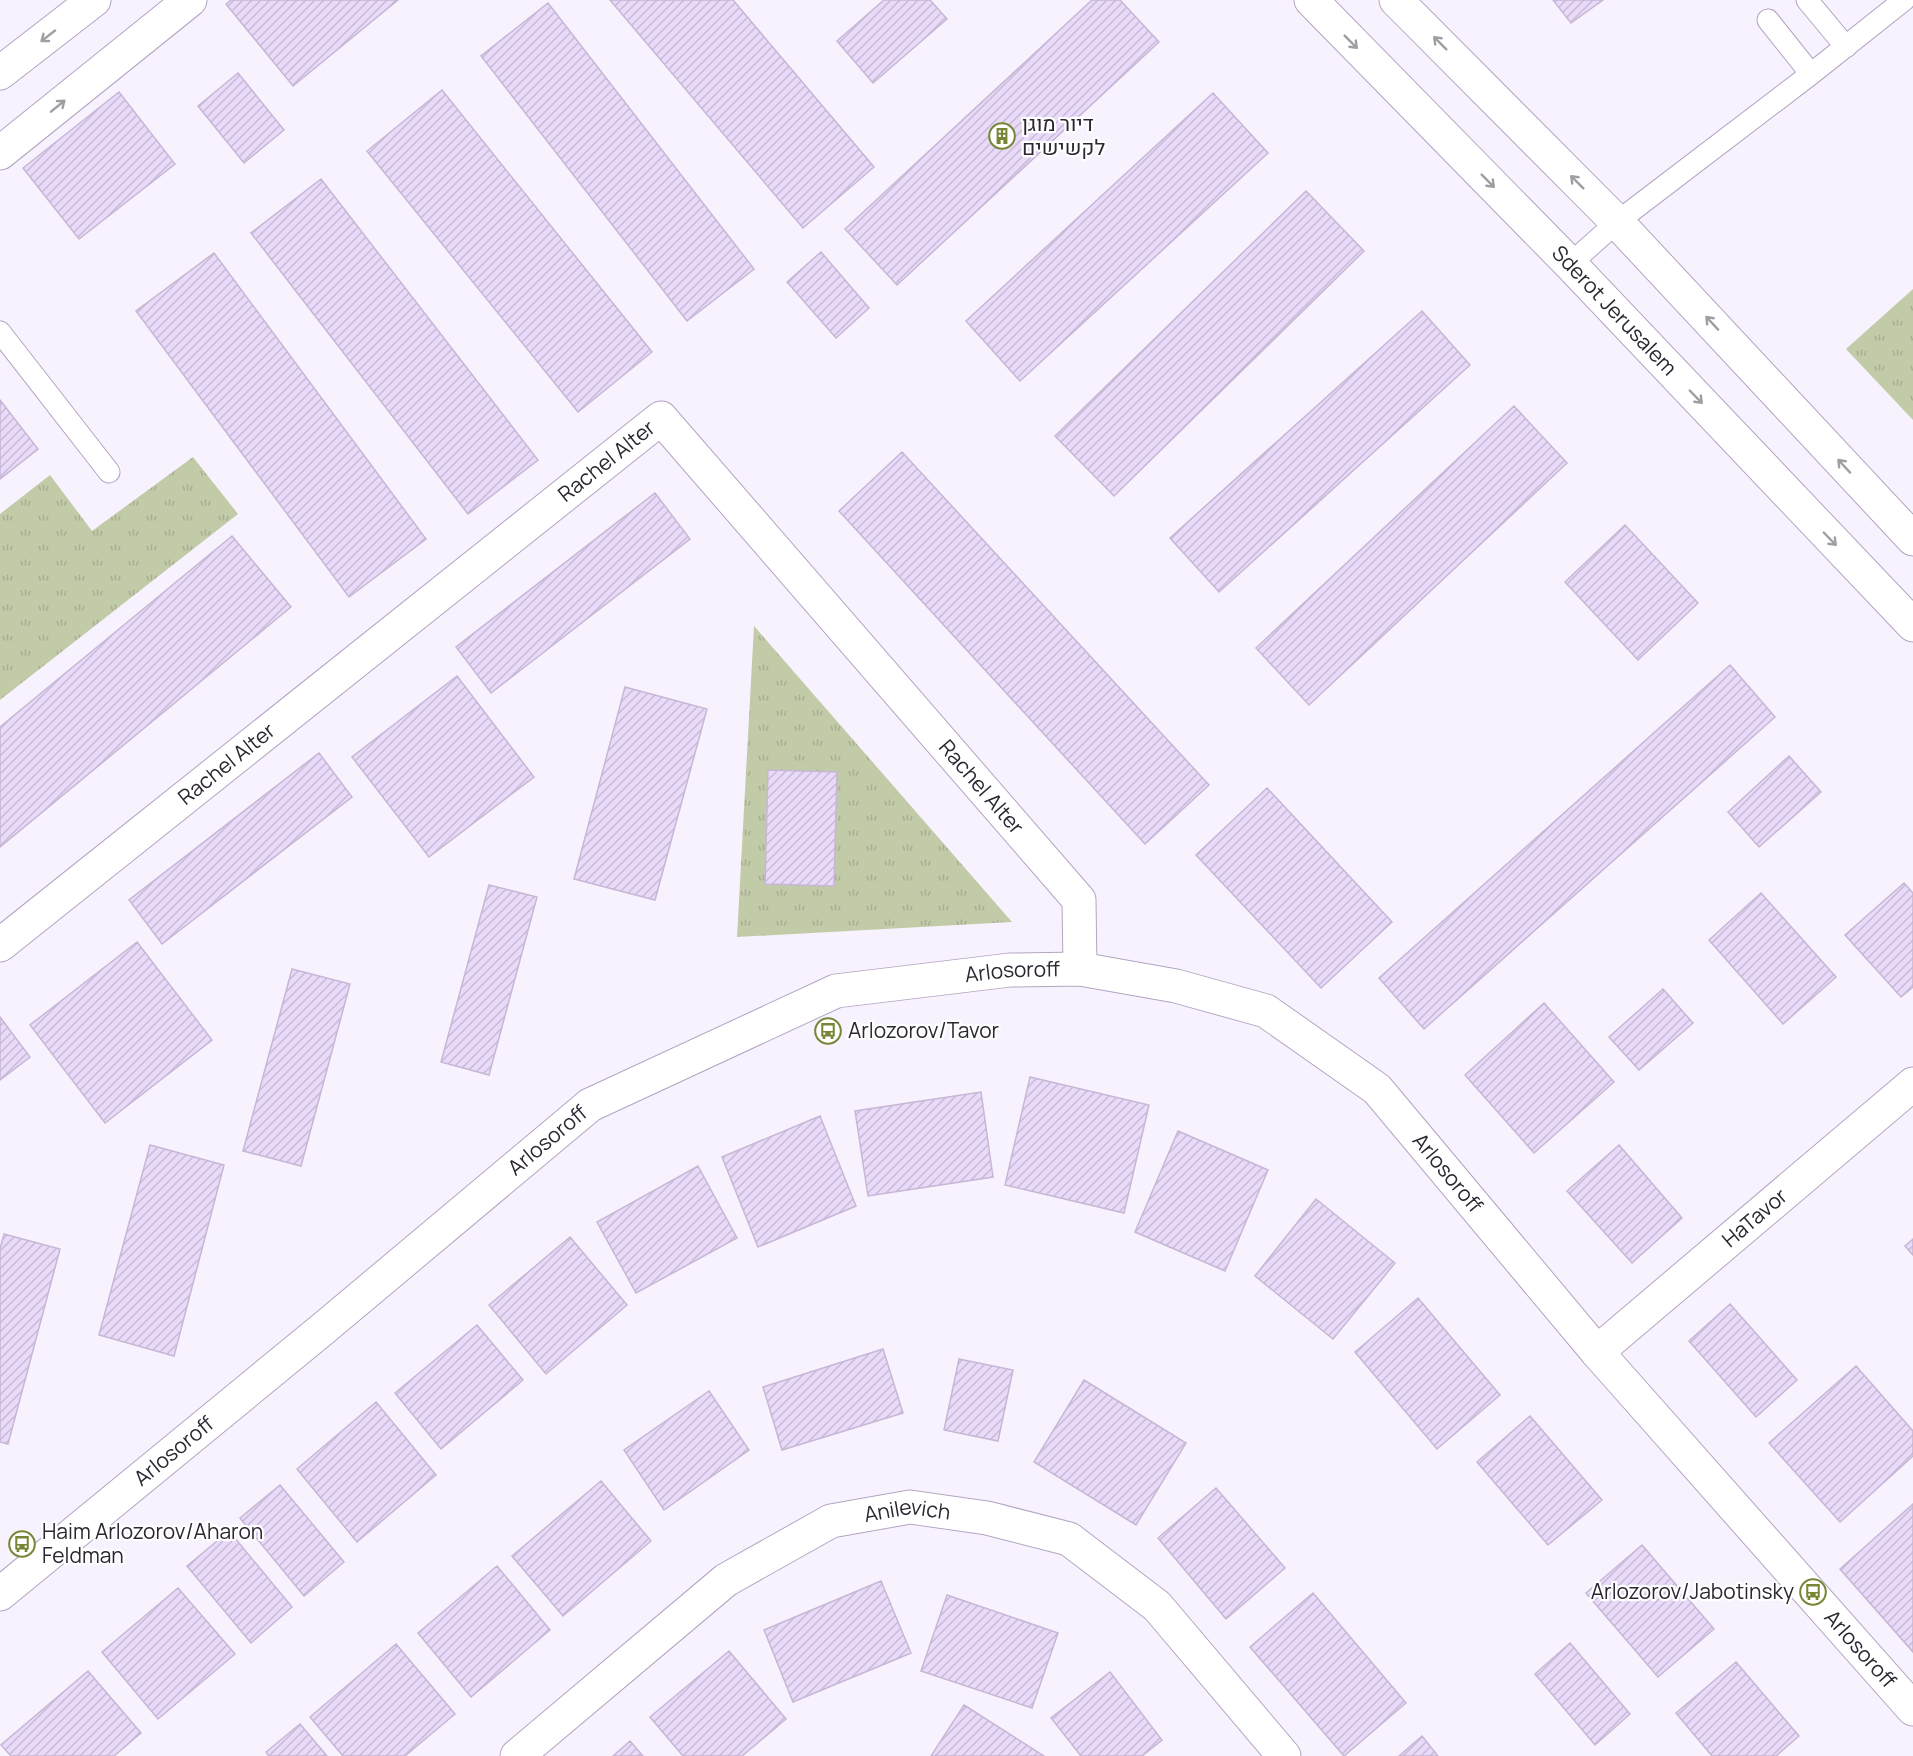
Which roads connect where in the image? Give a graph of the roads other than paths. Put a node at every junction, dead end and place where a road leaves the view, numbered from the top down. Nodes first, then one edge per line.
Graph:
1 (94, 0) edge
2 (190, 0) edge
3 (1311, 0) edge
4 (1396, 0) edge
5 (1807, 0) edge
6 (1904, 0) edge
7 (1768, 20) dead end
8 (1846, 47) junction
9 (0, 73) edge
10 (1811, 74) junction
11 (4, 148) edge
12 (1617, 222) junction
13 (1570, 264) junction
14 (0, 332) edge
15 (109, 472) dead end
16 (1913, 539) edge
17 (1913, 625) edge
18 (0, 945) edge
19 (1080, 969) junction
20 (1913, 1083) edge
21 (1597, 1352) junction
22 (0, 1594) edge
23 (1913, 1708) edge
24 (517, 1756) edge
25 (1284, 1756) edge

1 -> 9 street
11 -> 2 street
3 -> 13 street, Sderot Jerusalem
12 -> 4 street
5 - 8 lane
6 - 8 lane
7 - 10 lane
8 - 10 lane
10 - 12 lane
12 - 13 lane
16 -> 12 street
13 -> 17 street, Sderot Jerusalem
14 - 15 lane
18 - 19 street, Rachel Alter
19 - 21 street, Arlosoroff
19 - 22 street, Arlosoroff
20 - 21 street, HaTavor
21 - 23 street, Arlosoroff
24 - 25 street, Anilevich

